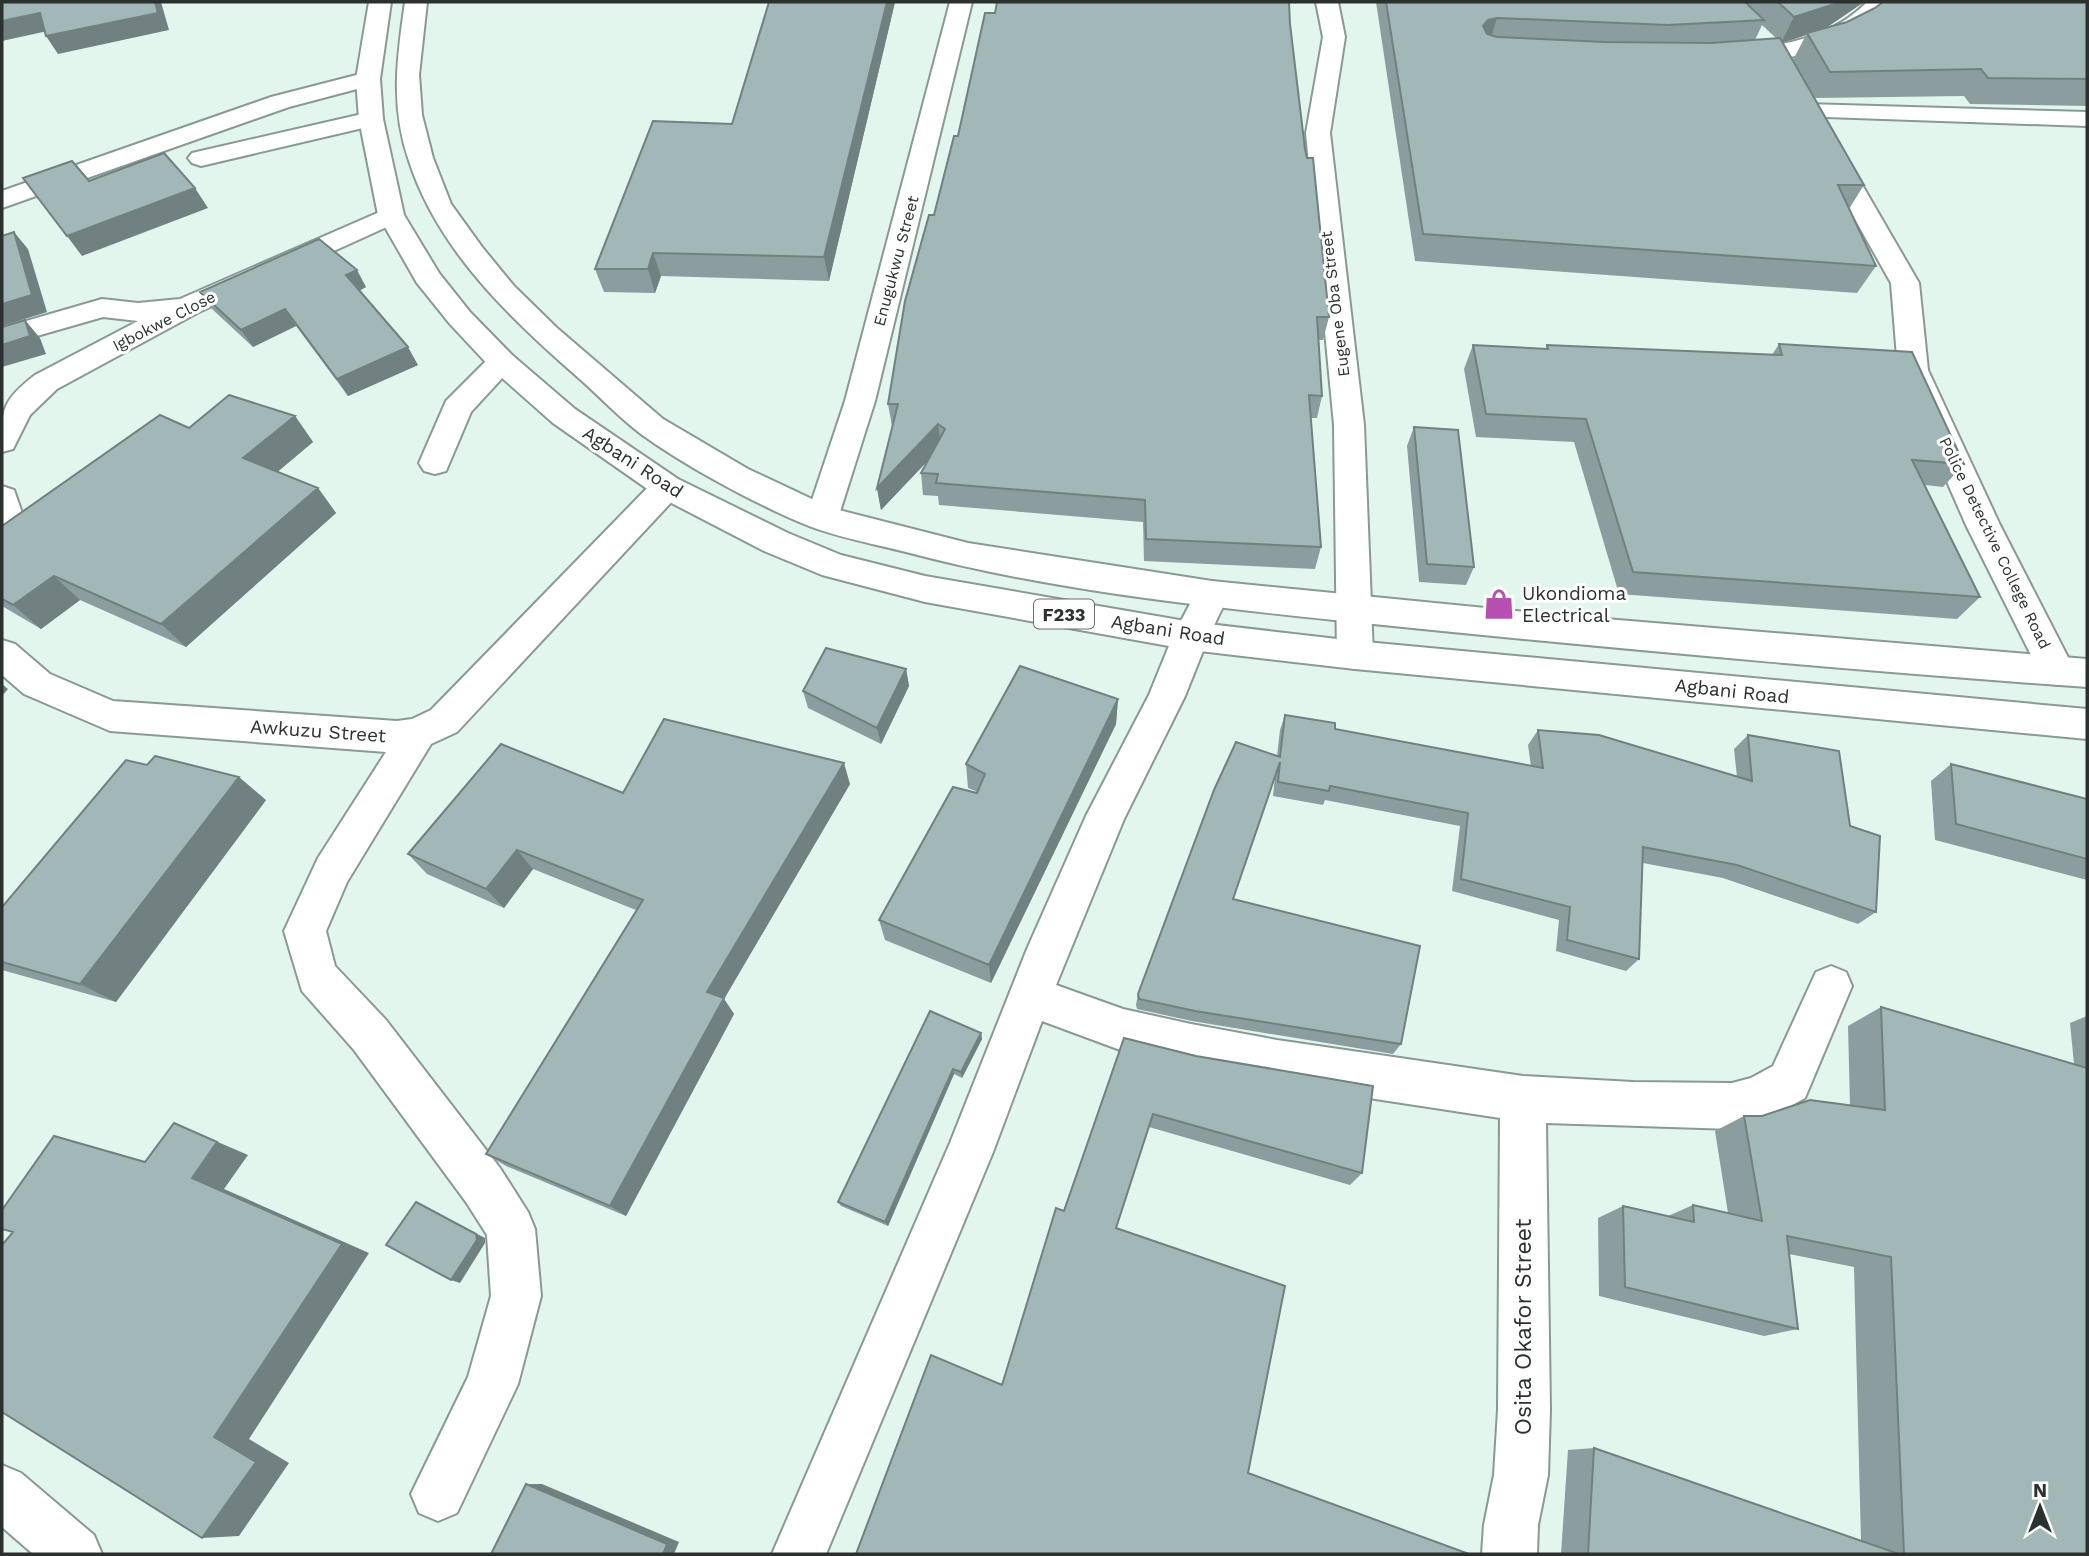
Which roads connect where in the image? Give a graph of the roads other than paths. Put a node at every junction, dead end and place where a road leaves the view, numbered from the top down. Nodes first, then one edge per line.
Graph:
1 (380, 2) edge
2 (416, 2) edge
3 (961, 2) edge
4 (1327, 2) edge
5 (1879, 2) edge
6 (1757, 37) edge
7 (1775, 54) junction
8 (1713, 60) edge
9 (368, 79) junction
10 (1795, 92) junction
11 (371, 119) junction
12 (2087, 119) edge
13 (201, 158) dead end
14 (2, 200) edge
15 (391, 215) junction
16 (189, 306) junction
17 (2, 337) edge
18 (502, 362) junction
19 (2, 441) edge
20 (435, 463) dead end
21 (667, 487) junction
22 (2, 498) edge
23 (822, 517) junction
24 (2, 544) edge
25 (1212, 594) junction
26 (1354, 609) junction
27 (1191, 636) junction
28 (1355, 655) junction
29 (4, 657) edge
30 (2072, 672) edge
31 (2087, 724) edge
32 (418, 733) junction
33 (1831, 986) dead end
34 (1030, 996) junction
35 (1523, 1099) junction
36 (2, 1492) edge
37 (438, 1494) dead end
38 (75, 1554) edge
39 (799, 1554) edge
40 (1508, 1554) edge

1 - 9 street, Agbani Road / F233
2 - 23 street, F233
3 - 23 street, Enugukwu Street
4 - 26 street, Eugene Oba Street
5 - 7 street
6 - 7 street, Police Detective College Road
7 - 8 street
7 - 10 street, Police Detective College Road
9 - 11 street, Agbani Road / F233
9 - 14 street
10 - 12 street
10 - 30 street, Police Detective College Road
11 - 13 street
11 - 15 street, Agbani Road / F233
15 - 16 street, Igbokwe Close
15 - 18 street, Agbani Road / F233
16 - 17 street
16 - 19 street, Igbokwe Close
18 - 20 street
18 - 21 street, Agbani Road / F233
21 - 27 street, Agbani Road / F233
21 - 32 street, Awkuzu Street
22 - 24 street
23 - 25 street, F233
25 - 26 street, F233
25 - 27 street
26 - 28 street, Eugene Oba Street
26 - 30 street, F233
27 - 28 street, Agbani Road / F233
27 - 34 street
28 - 31 street, Agbani Road / F233
29 - 32 street, Awkuzu Street
32 - 37 street
33 - 35 street
34 - 35 street
34 - 39 street
35 - 40 street, Osita Okafor Street
36 - 38 street

